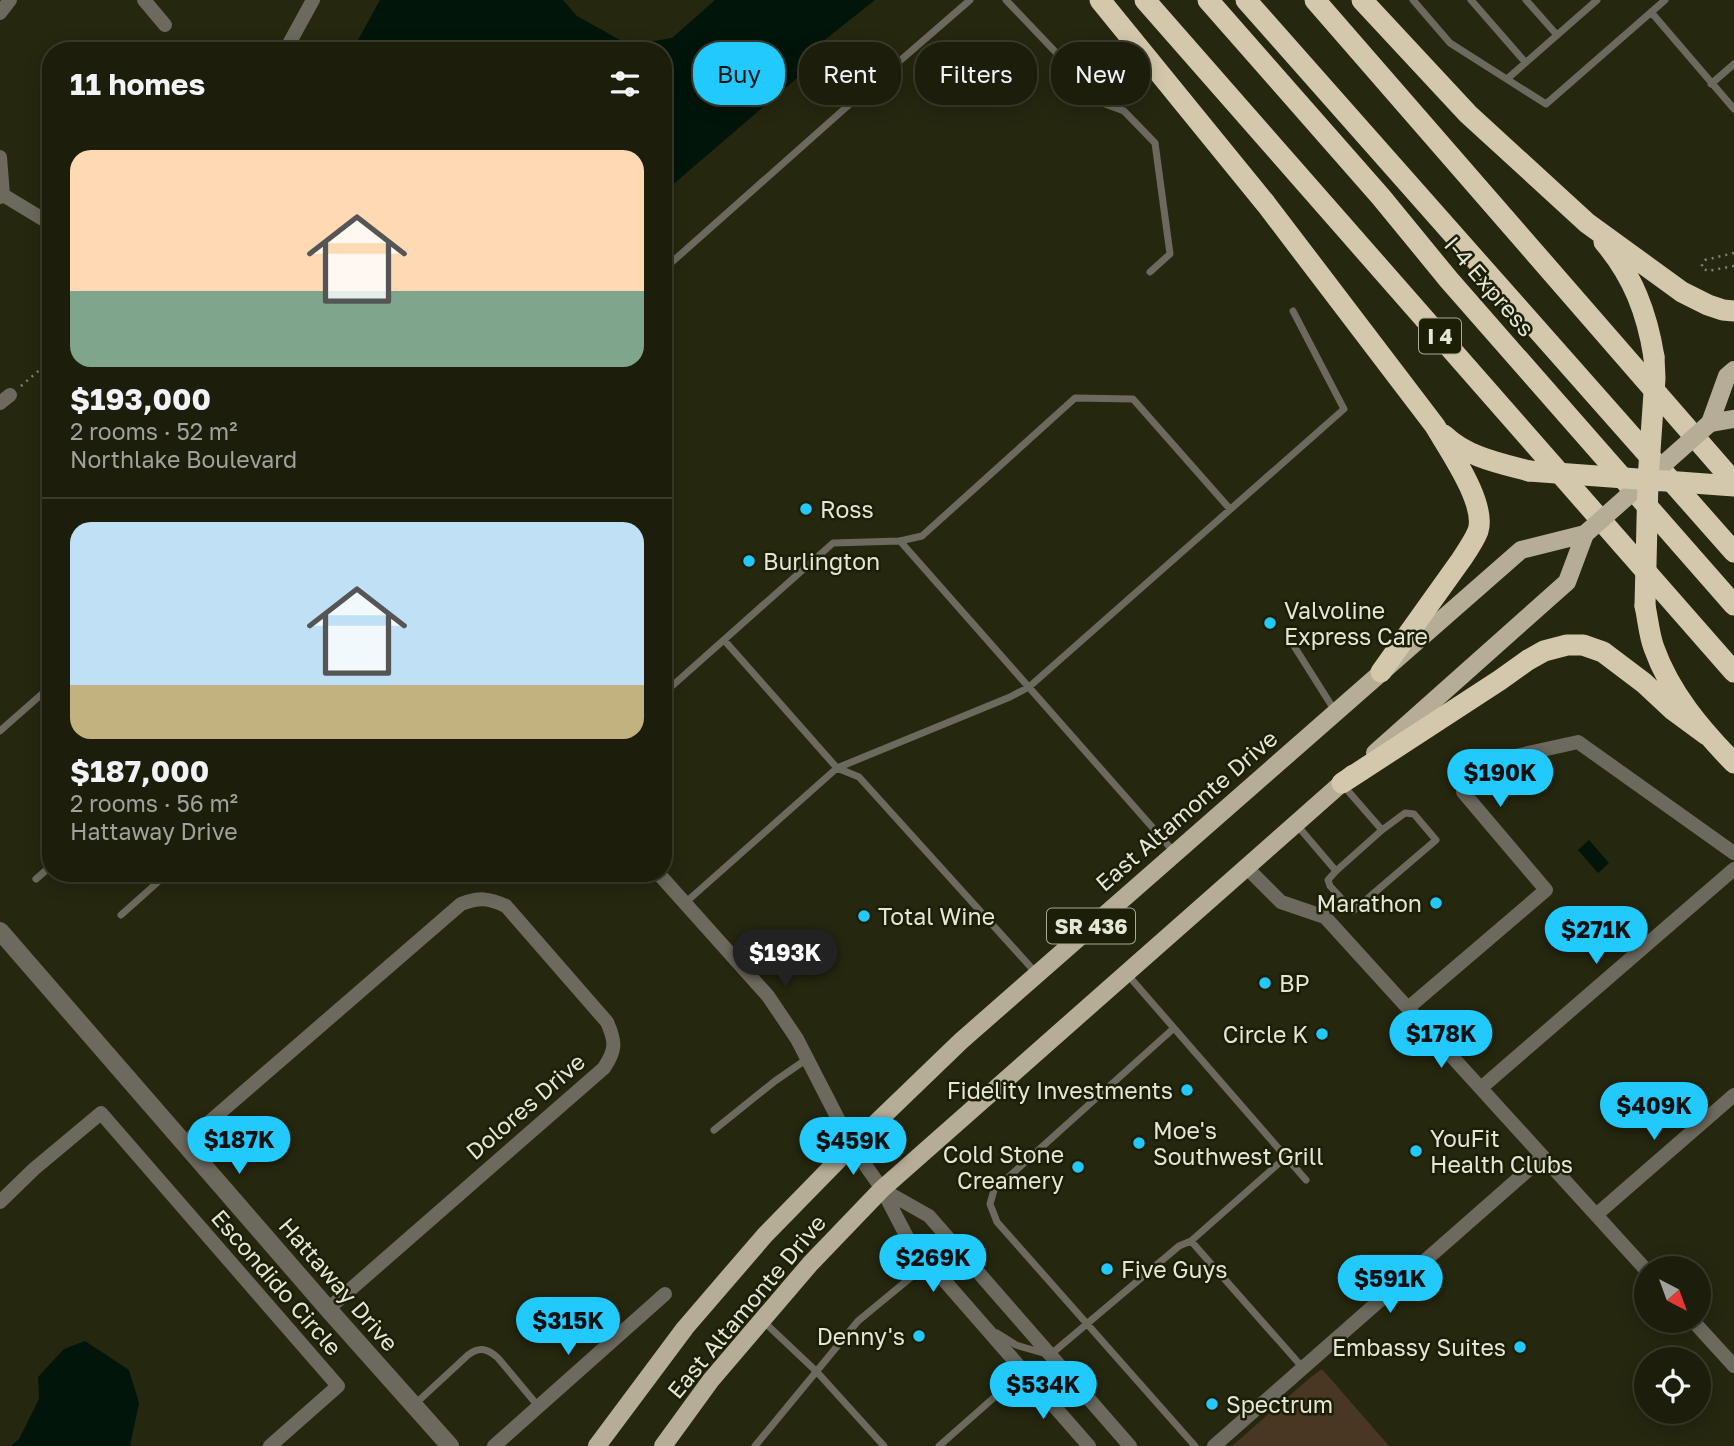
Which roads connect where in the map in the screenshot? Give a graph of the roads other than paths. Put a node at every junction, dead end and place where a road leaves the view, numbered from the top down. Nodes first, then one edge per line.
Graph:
1 (10, 0) edge
2 (144, 0) edge
3 (313, 0) edge
4 (970, 0) edge
5 (1006, 0) edge
6 (1100, 0) edge
7 (1145, 0) edge
8 (1209, 0) edge
9 (1246, 0) edge
10 (1315, 0) edge
11 (1362, 0) edge
12 (1413, 0) edge
13 (1471, 0) edge
14 (1526, 0) edge
15 (1597, 0) edge
16 (1665, 0) edge
17 (1651, 12) junction
18 (0, 13) edge
19 (165, 25) dead end
20 (1557, 35) junction
21 (290, 42) edge
22 (1525, 62) junction
23 (1734, 65) edge
24 (1507, 79) junction
25 (1712, 84) junction
26 (1734, 109) edge
27 (0, 157) edge
28 (2, 196) edge
29 (42, 219) edge
30 (1587, 223) junction
31 (672, 262) edge
32 (1150, 272) dead end
33 (1293, 311) dead end
34 (1734, 311) edge
35 (1734, 369) edge
36 (1734, 419) edge
37 (1710, 423) junction
38 (1435, 426) junction
39 (1648, 480) junction
40 (1734, 484) edge
41 (1230, 509) junction
42 (1585, 534) junction
43 (900, 541) junction
44 (1734, 552) edge
45 (1734, 605) edge
46 (724, 640) junction
47 (1294, 646) dead end
48 (1381, 672) junction
49 (1734, 672) edge
50 (672, 686) edge
51 (1029, 687) junction
52 (42, 696) edge
53 (1335, 712) junction
54 (0, 731) edge
55 (1707, 735) junction
56 (1734, 763) edge
57 (837, 768) junction
58 (1342, 783) junction
59 (1295, 824) junction
60 (1382, 830) junction
61 (1175, 853) junction
62 (1734, 853) edge
63 (1246, 867) junction
64 (1734, 869) edge
65 (1336, 871) junction
66 (42, 874) edge
67 (36, 879) dead end
68 (157, 882) edge
69 (666, 882) edge
70 (685, 903) junction
71 (121, 915) dead end
72 (0, 931) edge
73 (1126, 973) junction
74 (1037, 974) junction
75 (1408, 1008) junction
76 (1174, 1028) junction
77 (808, 1059) junction
78 (1481, 1088) junction
79 (1734, 1095) edge
80 (714, 1130) dead end
81 (185, 1143) junction
82 (852, 1146) junction
83 (1286, 1157) junction
84 (1543, 1157) junction
85 (1306, 1180) dead end
86 (882, 1189) junction
87 (0, 1202) edge
88 (1596, 1215) junction
89 (1191, 1241) junction
90 (1634, 1257) edge
91 (915, 1274) dead end
92 (665, 1294) dead end
93 (328, 1309) junction
94 (762, 1320) junction
95 (1087, 1323) junction
96 (983, 1324) junction
97 (1705, 1334) edge
98 (1050, 1355) junction
99 (1734, 1366) edge
100 (1303, 1368) junction
101 (1024, 1371) junction
102 (817, 1372) junction
103 (414, 1405) junction
104 (538, 1406) junction
105 (1097, 1409) junction
106 (270, 1446) edge
107 (450, 1446) edge
108 (494, 1446) edge
109 (597, 1446) edge
110 (663, 1446) edge
111 (755, 1446) edge
112 (884, 1446) edge
113 (939, 1446) edge
114 (1089, 1446) edge
115 (1130, 1446) edge
116 (1195, 1446) edge
117 (1214, 1446) edge

1 - 18 street
2 - 19 street
3 - 21 street
4 - 31 lane
5 - 32 lane
6 - 38 highway
7 - 49 highway, I 4
8 - 45 highway, I-4 Express
9 - 44 highway, I-4 Express
10 - 40 highway
11 - 30 highway
12 - 24 lane
13 - 22 lane
14 - 20 lane
15 - 20 lane
16 - 17 lane
17 - 24 lane
17 - 25 lane
20 - 22 lane
22 - 24 lane
23 - 25 lane
25 - 26 lane
27 - 28 street
28 - 29 street
30 - 34 highway
30 - 39 highway, bridge
33 - 41 lane
35 - 37 main road, SR 436
36 - 37 main road
37 - 39 main road, SR 436, bridge
38 - 39 highway, bridge
38 - 48 highway
39 - 40 highway, bridge
39 - 42 main road, SR 436, bridge
39 - 55 highway, bridge
41 - 43 lane
41 - 51 lane
42 - 48 main road, SR 436
42 - 58 main road, SR 436
43 - 46 lane
43 - 51 lane
46 - 50 lane
46 - 57 lane
47 - 53 lane
48 - 53 main road, East Altamonte Drive / SR 436
51 - 57 lane
51 - 61 lane
52 - 54 lane
53 - 61 main road, East Altamonte Drive / SR 436
55 - 56 highway
55 - 58 highway
57 - 70 lane
57 - 74 lane
58 - 59 main road, East Altamonte Drive / SR 436
58 - 60 lane
59 - 63 main road, East Altamonte Drive / SR 436
59 - 65 lane
60 - 65 lane
60 - 65 lane
61 - 74 main road, East Altamonte Drive / SR 436
62 - 75 street
63 - 73 main road, East Altamonte Drive / SR 436
63 - 75 street
64 - 78 street
66 - 67 lane
68 - 71 lane
69 - 70 street
70 - 77 street
72 - 81 street, Hattaway Drive
73 - 76 lane
73 - 86 main road, East Altamonte Drive / SR 436
74 - 82 main road, East Altamonte Drive / SR 436
75 - 78 street
76 - 83 lane
76 - 95 lane
77 - 80 lane
77 - 82 street
78 - 84 street
79 - 88 street
81 - 93 street, Hattaway Drive
81 - 93 street, Dolores Drive
82 - 86 street
82 - 109 main road, East Altamonte Drive / SR 436
83 - 85 lane
83 - 89 lane
84 - 88 street
84 - 100 street
86 - 94 main road, East Altamonte Drive / SR 436
86 - 96 street
86 - 98 street
87 - 106 street, Escondido Circle
88 - 90 street
89 - 95 lane
89 - 100 lane
91 - 102 lane
92 - 104 street
93 - 103 street, Hattaway Drive
94 - 102 lane
94 - 110 main road, East Altamonte Drive / SR 436
95 - 98 lane
95 - 116 lane
96 - 98 lane
96 - 101 street
97 - 99 street
98 - 105 street
100 - 117 street
101 - 105 lane
101 - 113 lane
101 - 114 street
102 - 111 lane
102 - 112 lane
103 - 104 lane
103 - 107 street, Hattaway Drive
104 - 108 street
105 - 115 street

